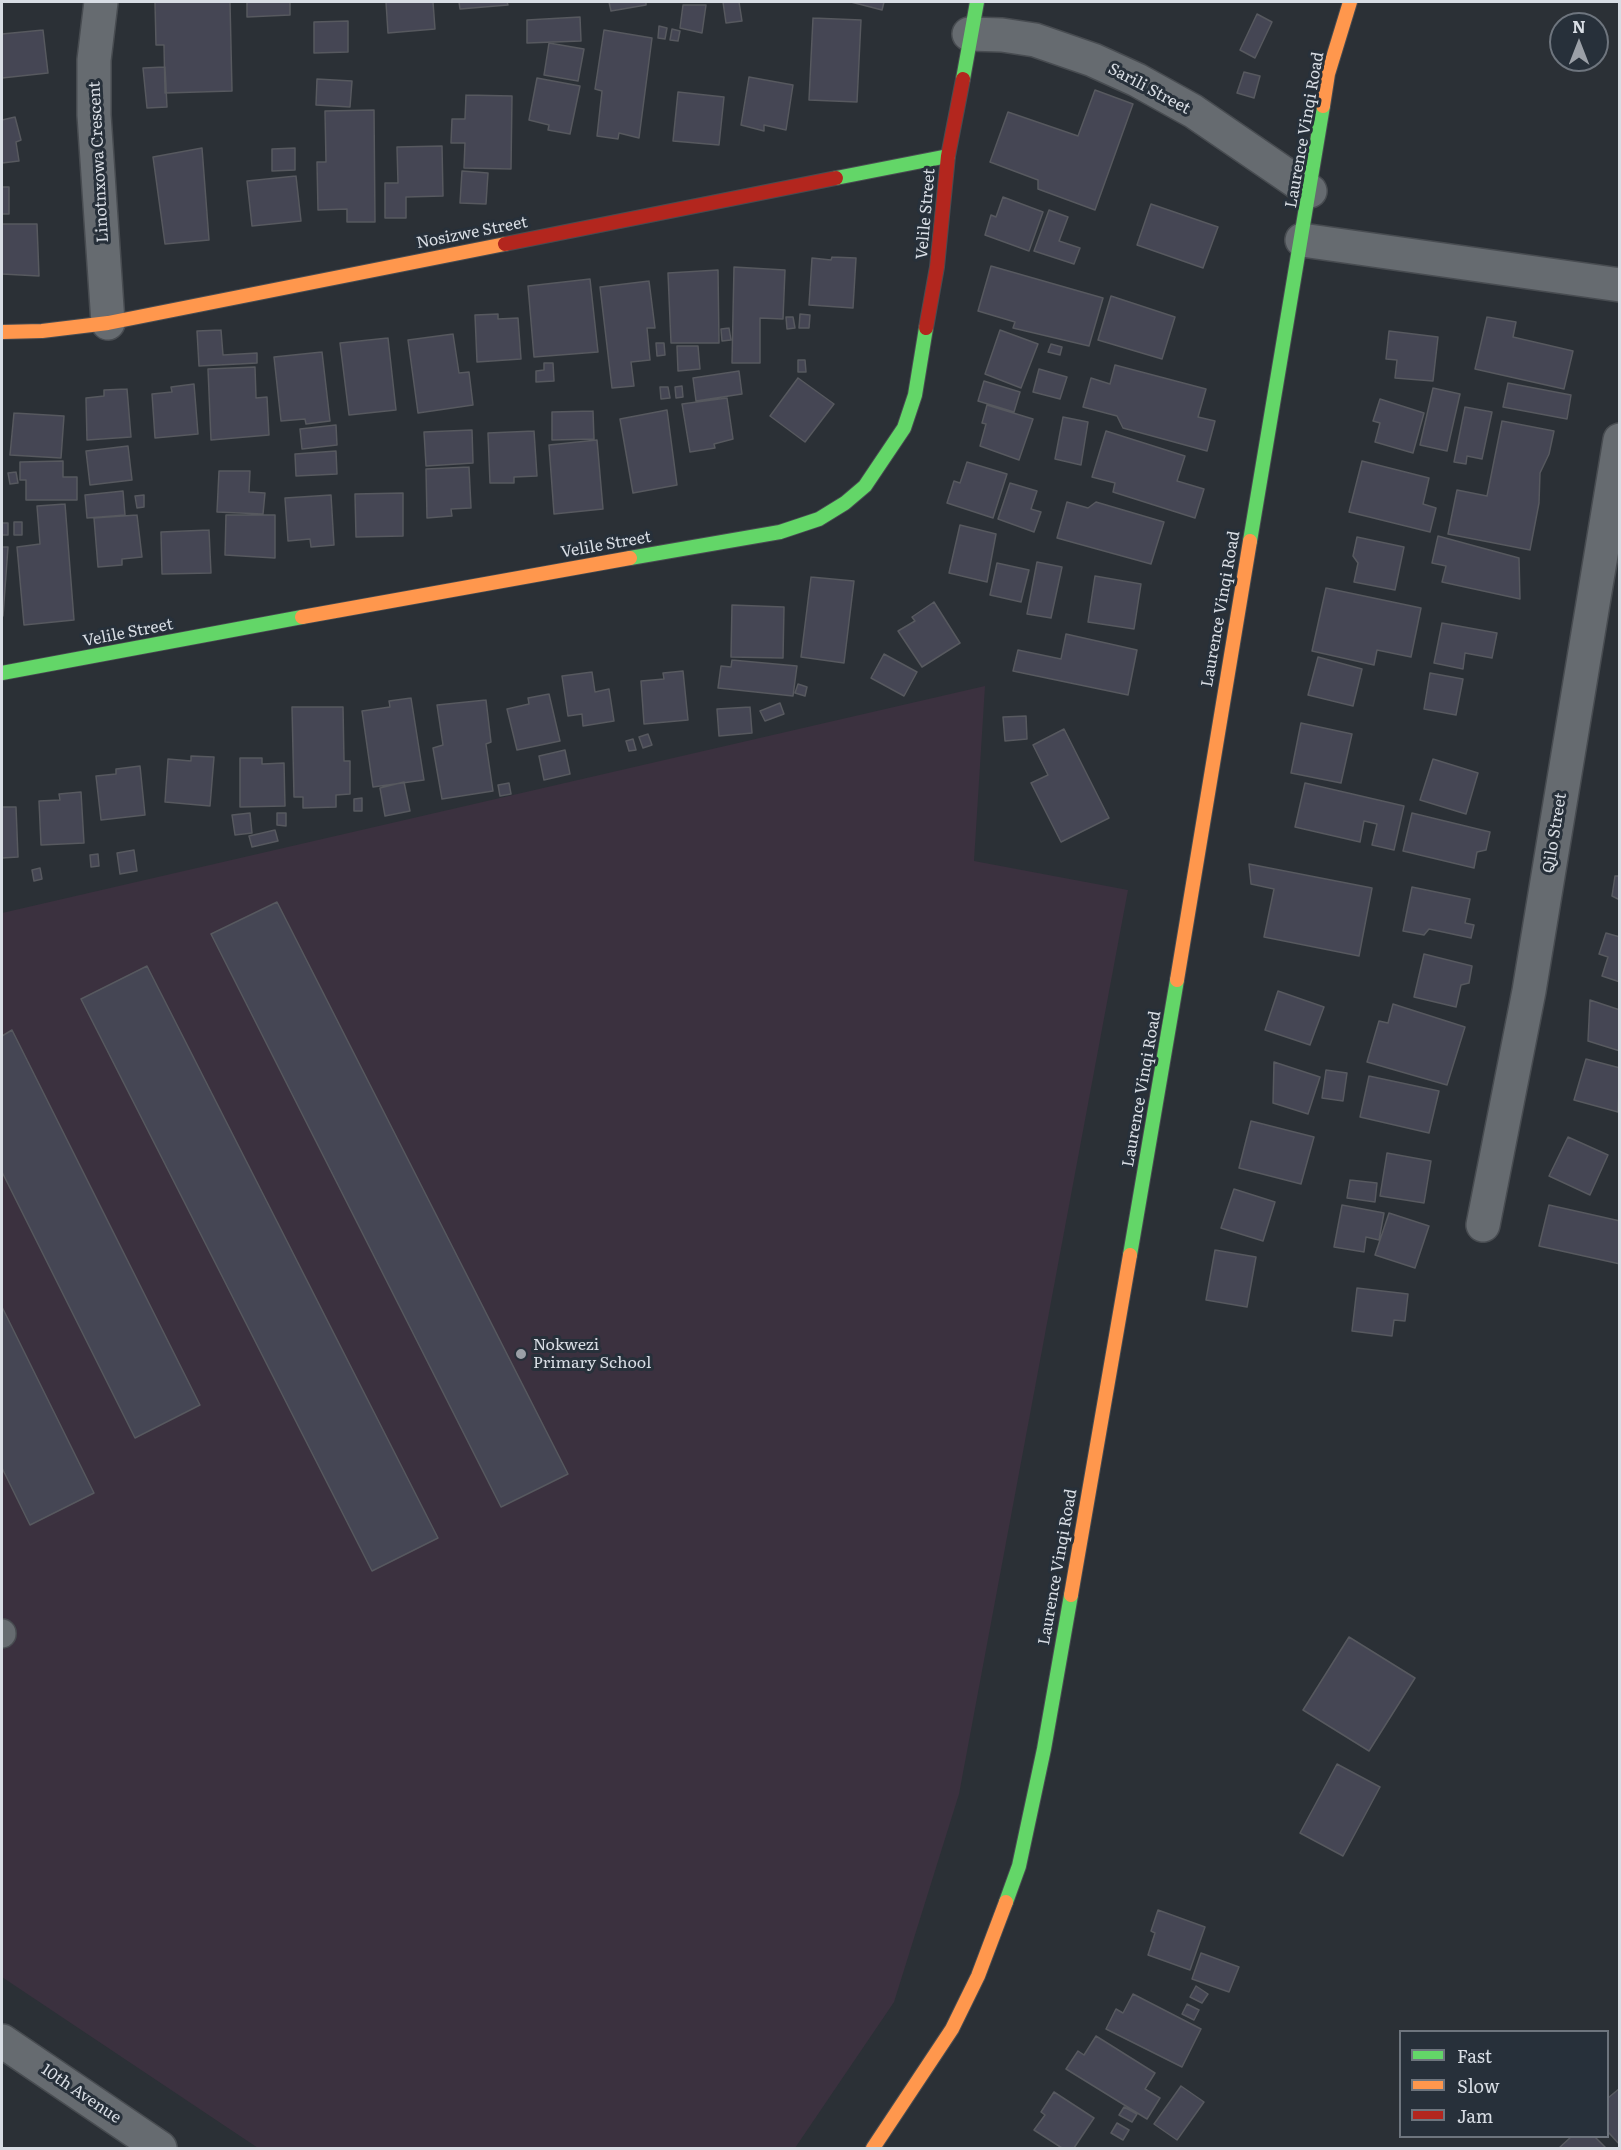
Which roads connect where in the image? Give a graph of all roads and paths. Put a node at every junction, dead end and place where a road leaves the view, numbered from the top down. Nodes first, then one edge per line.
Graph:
1 (101, 2) edge
2 (977, 2) edge
3 (1350, 2) edge
4 (969, 34) junction
5 (948, 156) junction
6 (1310, 192) junction
7 (1302, 240) junction
8 (1620, 285) edge
9 (108, 323) junction
10 (2, 332) edge
11 (1620, 440) edge
12 (2, 673) edge
13 (1484, 1225) dead end
14 (2, 2041) edge
15 (160, 2148) edge
16 (873, 2148) edge

1 - 9 street, Linotnxowa Crescent
2 - 4 street
3 - 6 street, Laurence Vinqi Road
4 - 5 street
4 - 6 street, Sarili Street
5 - 9 street, Nosizwe Street
5 - 12 street, Velile Street
6 - 7 street, Laurence Vinqi Road
7 - 8 street
7 - 16 street, Laurence Vinqi Road
9 - 10 street, Nosizwe Street
11 - 13 street, Qilo Street
14 - 15 street, 10th Avenue

